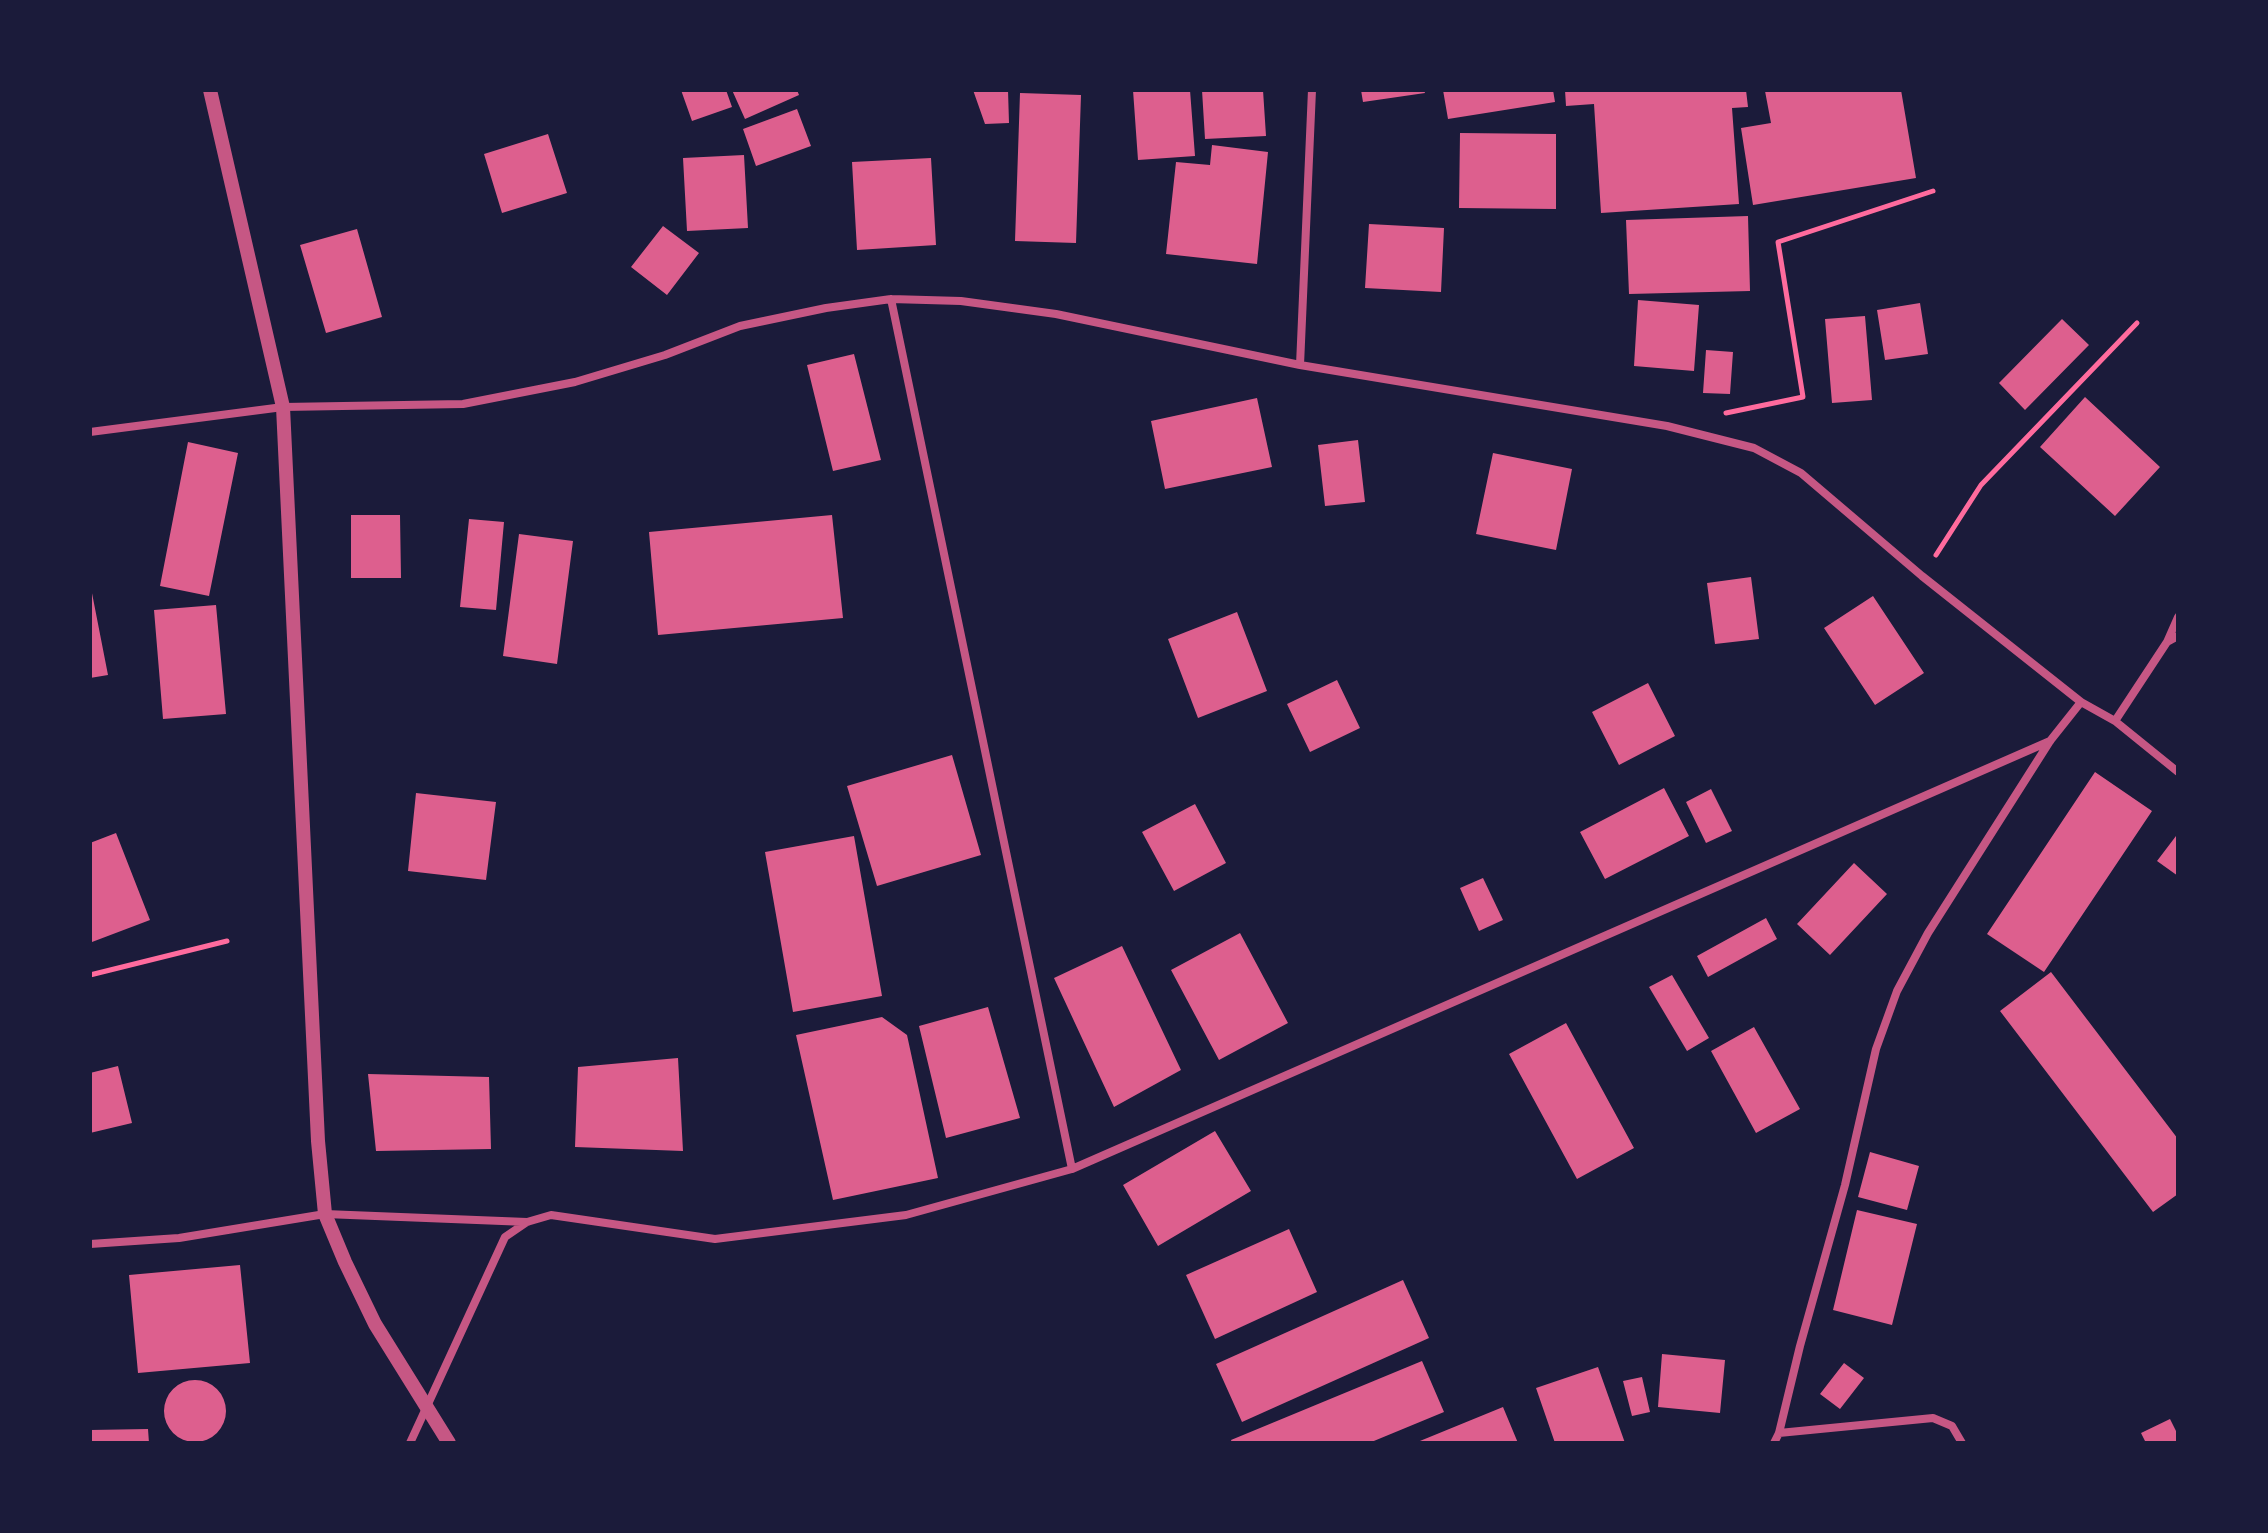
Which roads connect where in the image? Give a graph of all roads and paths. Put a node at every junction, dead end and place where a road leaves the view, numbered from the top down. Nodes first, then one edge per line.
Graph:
1 (210, 90) edge
2 (1312, 90) edge
3 (1933, 191) dead end
4 (891, 299) junction
5 (2137, 323) dead end
6 (1300, 365) junction
7 (283, 407) junction
8 (1667, 426) junction
9 (90, 432) edge
10 (1922, 576) junction
11 (2178, 617) edge
12 (2178, 636) edge
13 (2167, 642) junction
14 (2081, 702) junction
15 (2115, 721) junction
16 (2050, 741) junction
17 (2178, 772) edge
18 (227, 941) dead end
19 (90, 975) edge
20 (1072, 1169) junction
21 (325, 1214) junction
22 (527, 1222) junction
23 (90, 1244) edge
24 (426, 1406) junction
25 (1779, 1433) junction
26 (410, 1443) edge
27 (449, 1443) edge
28 (1774, 1443) edge
29 (1962, 1443) edge

1 - 7 street
2 - 6 street
3 - 8 path
4 - 6 street
4 - 7 street
4 - 20 street
5 - 10 path
6 - 8 street
7 - 9 street
7 - 21 street
8 - 10 street
10 - 14 street
11 - 13 street
12 - 13 street
13 - 15 street
14 - 15 street
14 - 16 street
15 - 17 street
16 - 20 street
16 - 25 street
18 - 19 path
20 - 22 street
21 - 22 street
21 - 23 street
21 - 24 street
22 - 24 street
24 - 26 street
24 - 27 street
25 - 28 street
25 - 29 street

